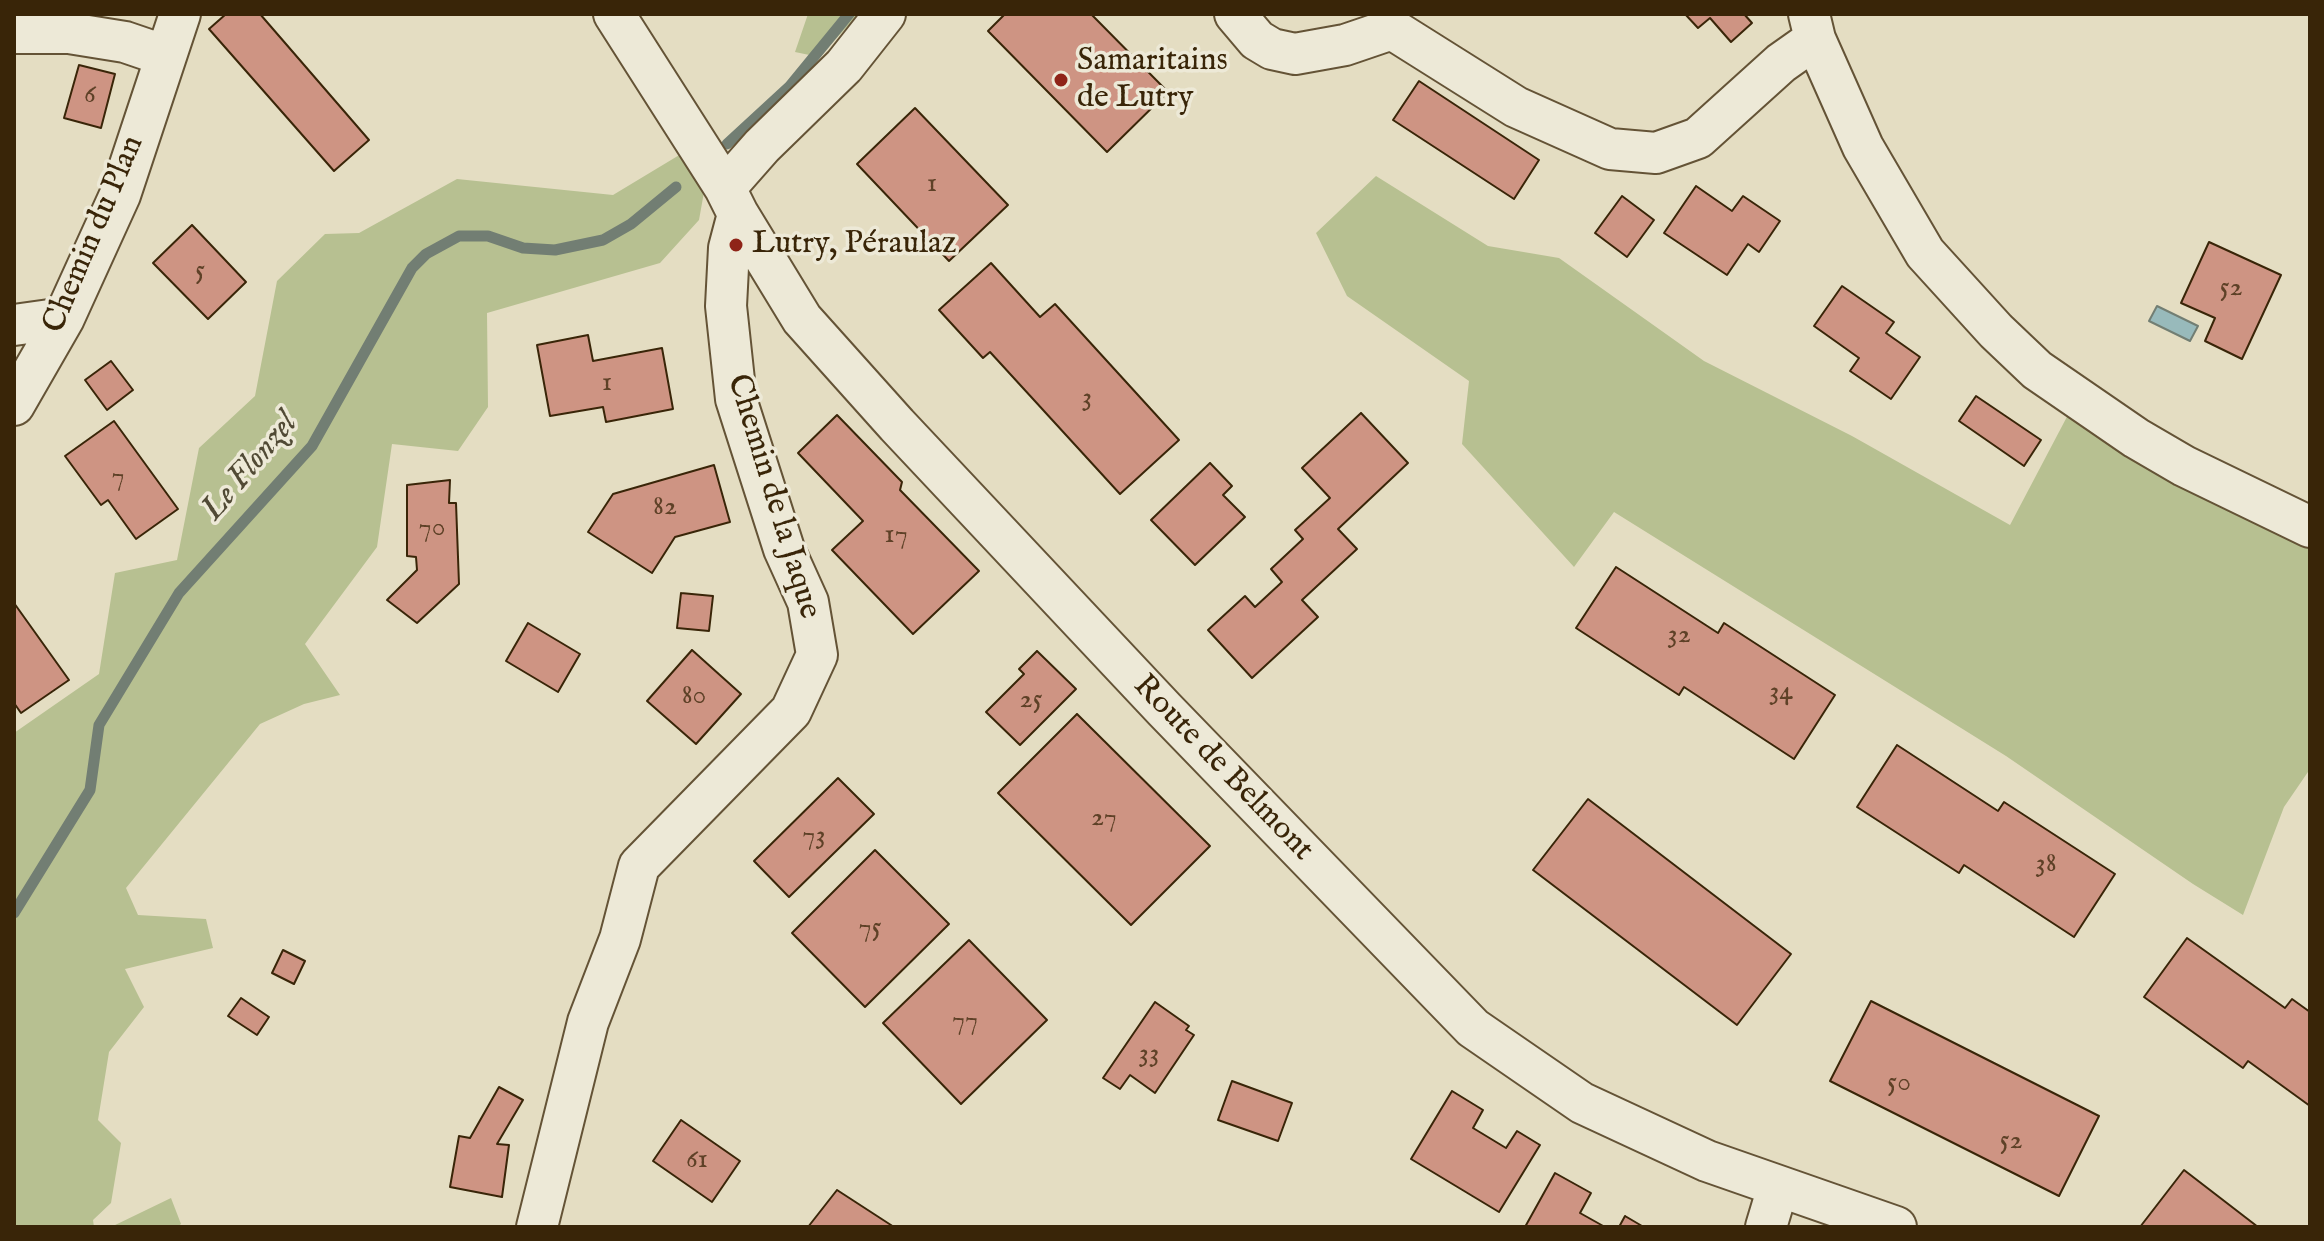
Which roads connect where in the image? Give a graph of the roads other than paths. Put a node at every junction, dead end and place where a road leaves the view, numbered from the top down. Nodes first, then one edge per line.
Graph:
1 (180, 14) edge
2 (614, 14) edge
3 (885, 14) edge
4 (1235, 14) edge
5 (1812, 26) edge
6 (14, 33) edge
7 (166, 56) junction
8 (731, 201) junction
9 (64, 318) junction
10 (14, 325) edge
11 (14, 405) edge
12 (2310, 527) edge
13 (1778, 1187) junction
14 (537, 1227) edge
15 (1766, 1227) edge
16 (1896, 1227) edge

1 - 7 street, Chemin du Plan
2 - 8 street, Route de Belmont
3 - 8 street
4 - 5 street
5 - 12 street
6 - 7 street
7 - 9 street, Chemin du Plan
8 - 13 street, Route de Belmont
8 - 14 street, Chemin de la Jaque
9 - 10 street
9 - 11 street, Chemin du Plan
13 - 15 street
13 - 16 street, Route de Belmont

